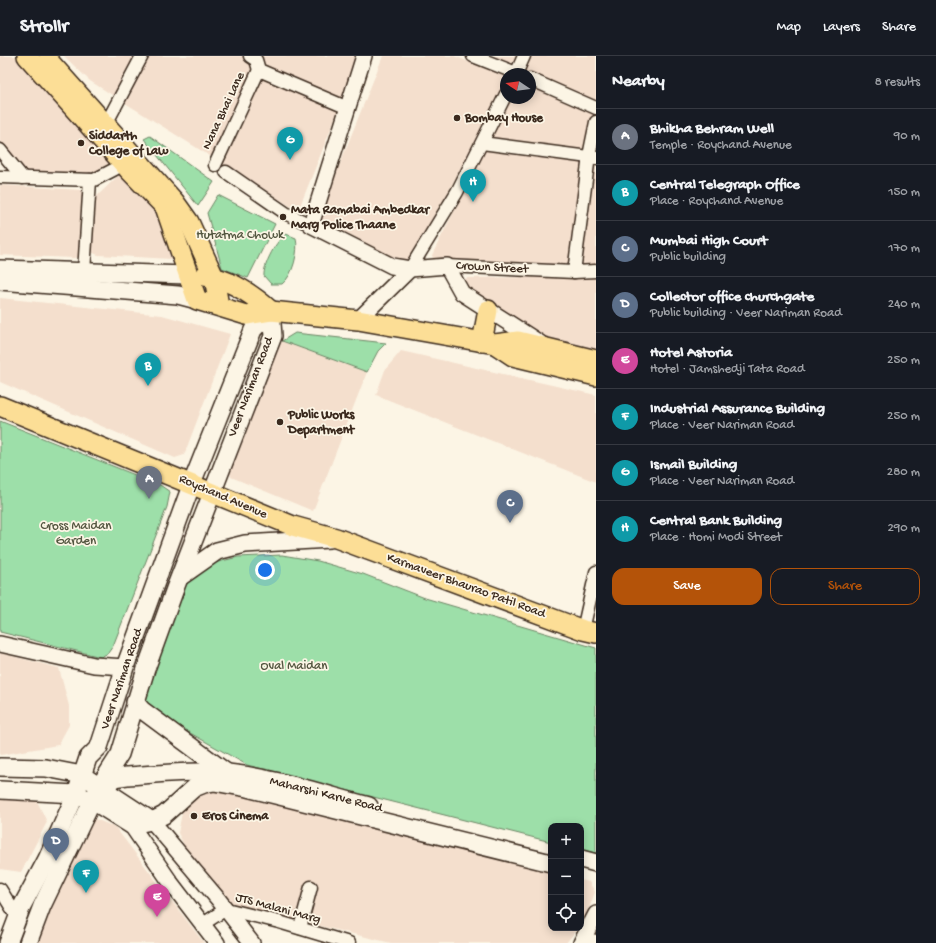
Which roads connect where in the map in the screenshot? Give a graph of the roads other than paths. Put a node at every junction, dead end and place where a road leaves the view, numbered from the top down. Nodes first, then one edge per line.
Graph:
1 (27, 56) edge
2 (44, 56) edge
3 (142, 56) edge
4 (250, 56) edge
5 (364, 56) edge
6 (473, 56) edge
7 (524, 56) edge
8 (502, 68) edge
9 (519, 68) edge
10 (259, 70) junction
11 (536, 82) edge
12 (501, 104) edge
13 (348, 108) junction
14 (596, 108) edge
15 (596, 122) edge
16 (106, 124) junction
17 (482, 144) junction
18 (0, 150) edge
19 (593, 157) edge
20 (214, 165) dead end
21 (115, 169) dead end
22 (226, 172) dead end
23 (0, 177) edge
24 (23, 178) junction
25 (92, 180) junction
26 (311, 225) junction
27 (447, 266) junction
28 (0, 269) edge
29 (410, 269) junction
30 (596, 271) edge
31 (84, 272) junction
32 (574, 272) junction
33 (187, 275) junction
34 (214, 277) junction
35 (0, 281) edge
36 (196, 300) junction
37 (219, 306) junction
38 (488, 310) junction
39 (271, 311) junction
40 (358, 320) junction
41 (488, 343) junction
42 (548, 348) junction
43 (590, 367) edge
44 (0, 406) edge
45 (192, 484) junction
46 (211, 492) junction
47 (336, 538) junction
48 (596, 572) edge
49 (180, 577) junction
50 (590, 631) edge
51 (0, 644) edge
52 (125, 667) junction
53 (136, 702) junction
54 (88, 758) junction
55 (0, 767) edge
56 (46, 768) junction
57 (227, 773) junction
58 (82, 775) junction
59 (0, 790) edge
60 (99, 793) junction
61 (76, 794) junction
62 (152, 821) junction
63 (131, 825) junction
64 (548, 851) edge
65 (584, 860) edge
66 (548, 862) edge
67 (596, 863) edge
68 (584, 871) edge
69 (596, 874) edge
70 (312, 887) dead end
71 (0, 890) edge
72 (226, 909) junction
73 (596, 914) edge
74 (18, 918) junction
75 (203, 924) junction
76 (300, 928) junction
77 (587, 941) edge
78 (8, 943) edge
79 (28, 943) edge
80 (217, 943) edge
81 (252, 943) edge
82 (349, 943) edge

1 - 33 main road
2 - 16 main road
3 - 16 street
4 - 10 street
5 - 13 street
6 - 8 street
7 - 9 street
10 - 13 street
10 - 20 street, Nana Bhai Lane
11 - 14 street
12 - 17 street
13 - 26 street
15 - 19 street
16 - 34 main road
17 - 19 street
17 - 29 street
18 - 24 street
19 - 32 street
21 - 25 street
22 - 26 street
23 - 24 street
24 - 25 street
25 - 31 street
26 - 29 street, Crown Street
27 - 29 street, Crown Street
27 - 32 street, Crown Street
27 - 38 street
28 - 31 main road
29 - 40 street
30 - 32 street, Crown Street
31 - 33 main road
33 - 34 main road
33 - 36 main road
34 - 37 main road
34 - 39 main road
35 - 36 main road
36 - 37 main road
37 - 39 main road
38 - 41 main road
38 - 42 street
39 - 40 main road
39 - 45 main road, Veer Nariman Road
39 - 46 main road, Veer Nariman Road
40 - 41 main road
41 - 42 main road
41 - 43 main road
42 - 43 main road
44 - 45 main road, Roychand Avenue
45 - 46 main road, Roychand Avenue
45 - 52 main road, Veer Nariman Road
46 - 47 main road, Roychand Avenue
46 - 49 main road, Veer Nariman Road
47 - 49 main road
47 - 50 main road, Karmaveer Bhaurao Patil Road
48 - 50 street
49 - 53 main road, Veer Nariman Road
51 - 52 street
52 - 54 main road, Veer Nariman Road
53 - 57 main road
53 - 60 main road, Veer Nariman Road
54 - 56 main road
54 - 58 main road, Veer Nariman Road
55 - 56 main road
56 - 58 main road
57 - 60 main road, Maharshi Karve Road
57 - 64 main road, Maharshi Karve Road
58 - 60 main road
58 - 61 main road, Veer Nariman Road
59 - 61 main road
60 - 61 main road
60 - 62 main road
60 - 63 main road
60 - 79 main road, Veer Nariman Road
61 - 74 main road, Veer Nariman Road
62 - 63 main road
62 - 66 main road, Maharshi Karve Road
62 - 72 street
63 - 75 street
65 - 67 main road
68 - 69 main road
70 - 76 street
71 - 74 street
72 - 75 street, JTS Malani Marg
72 - 76 street, JTS Malani Marg
72 - 81 street
73 - 77 street
74 - 78 main road, Veer Nariman Road
75 - 80 street
76 - 82 street, JTS Malani Marg

